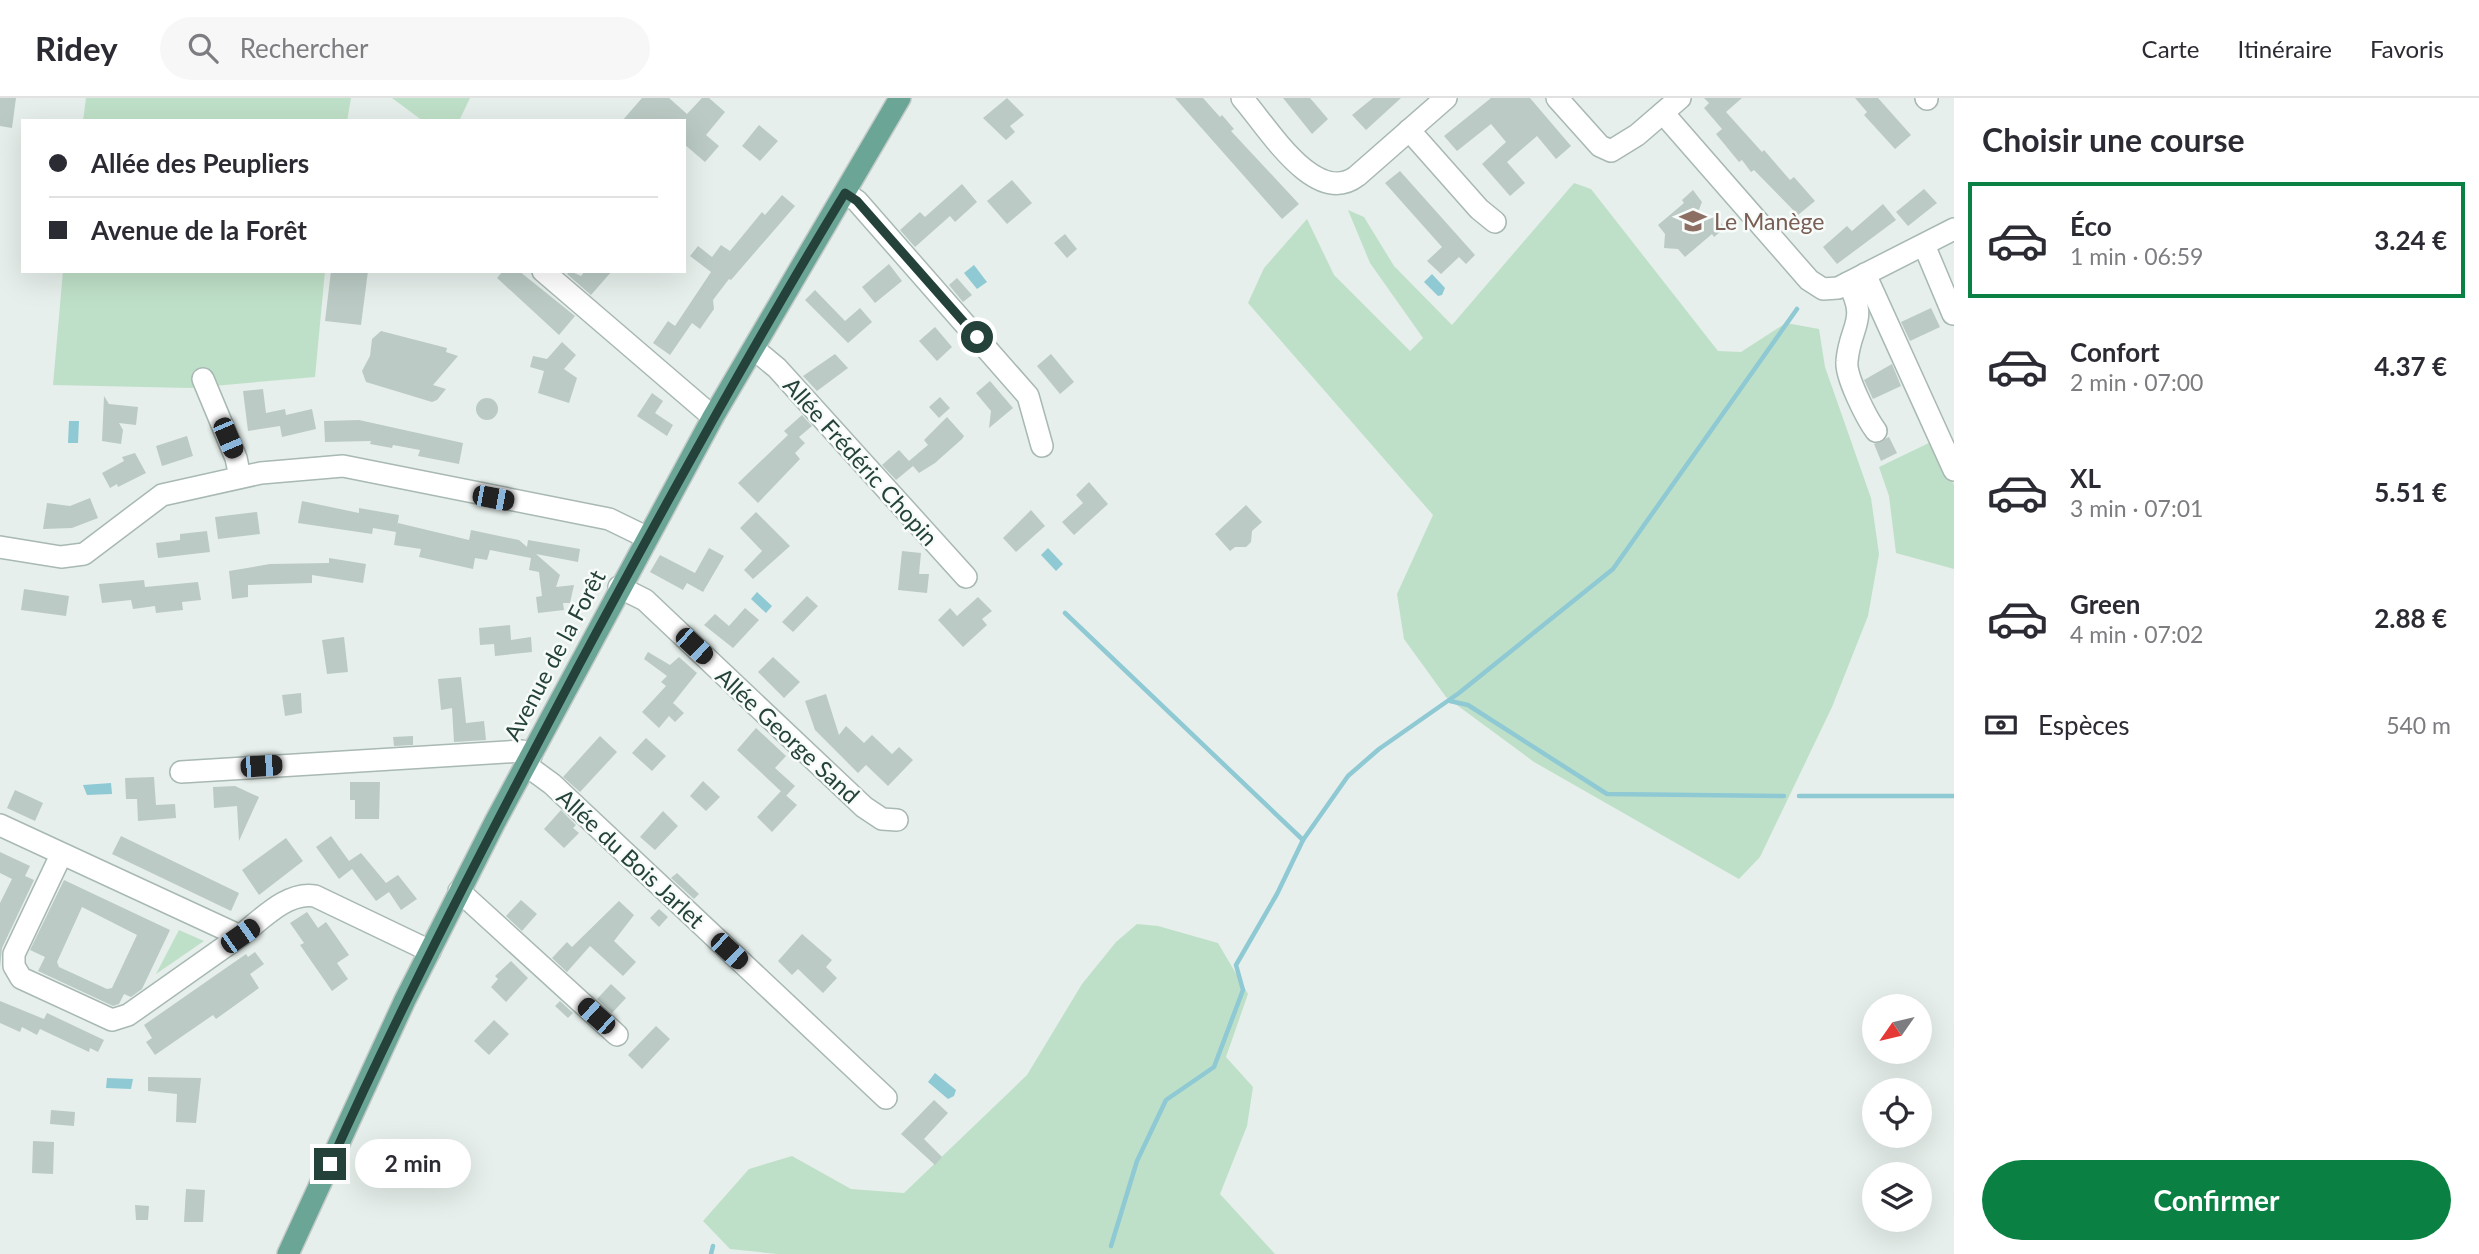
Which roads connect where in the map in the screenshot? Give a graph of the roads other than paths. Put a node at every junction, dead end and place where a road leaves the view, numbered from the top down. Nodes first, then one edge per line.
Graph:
1 (900, 98) edge
2 (1242, 98) edge
3 (1446, 98) edge
4 (1557, 98) edge
5 (1680, 98) edge
6 (1663, 113) junction
7 (1409, 130) junction
8 (845, 193) junction
9 (1496, 222) dead end
10 (1954, 229) edge
11 (1924, 245) junction
12 (545, 273) edge
13 (1850, 282) junction
14 (1953, 314) edge
15 (754, 349) junction
16 (203, 379) dead end
17 (713, 417) junction
18 (1876, 431) dead end
19 (1042, 446) dead end
20 (1954, 470) edge
21 (240, 477) junction
22 (646, 537) junction
23 (0, 547) edge
24 (966, 577) dead end
25 (619, 587) junction
26 (528, 761) junction
27 (181, 772) dead end
28 (897, 820) dead end
29 (0, 825) edge
30 (61, 855) junction
31 (459, 891) junction
32 (240, 936) junction
33 (430, 951) junction
34 (617, 1035) dead end
35 (886, 1098) dead end
36 (288, 1254) edge

1 - 8 main road, Avenue de la Forêt
2 - 7 street
3 - 7 street
4 - 6 street
5 - 6 street
6 - 13 street
7 - 9 street
8 - 15 main road, Avenue de la Forêt
8 - 19 street
10 - 11 street
11 - 13 street
11 - 14 street
12 - 17 street
13 - 18 street
13 - 20 street
15 - 17 main road, Avenue de la Forêt
15 - 24 street, Allée Frédéric Chopin
16 - 21 street
17 - 22 main road, Avenue de la Forêt
21 - 22 street
21 - 23 street
22 - 25 main road, Avenue de la Forêt
25 - 26 main road, Avenue de la Forêt
25 - 28 street, Allée George Sand
26 - 27 street
26 - 31 main road, Avenue de la Forêt
26 - 35 street, Allée du Bois Jarlet
29 - 30 street
30 - 32 street
30 - 32 street
31 - 33 main road, Avenue de la Forêt
31 - 34 street
32 - 33 street
33 - 36 main road, Avenue de la Forêt

